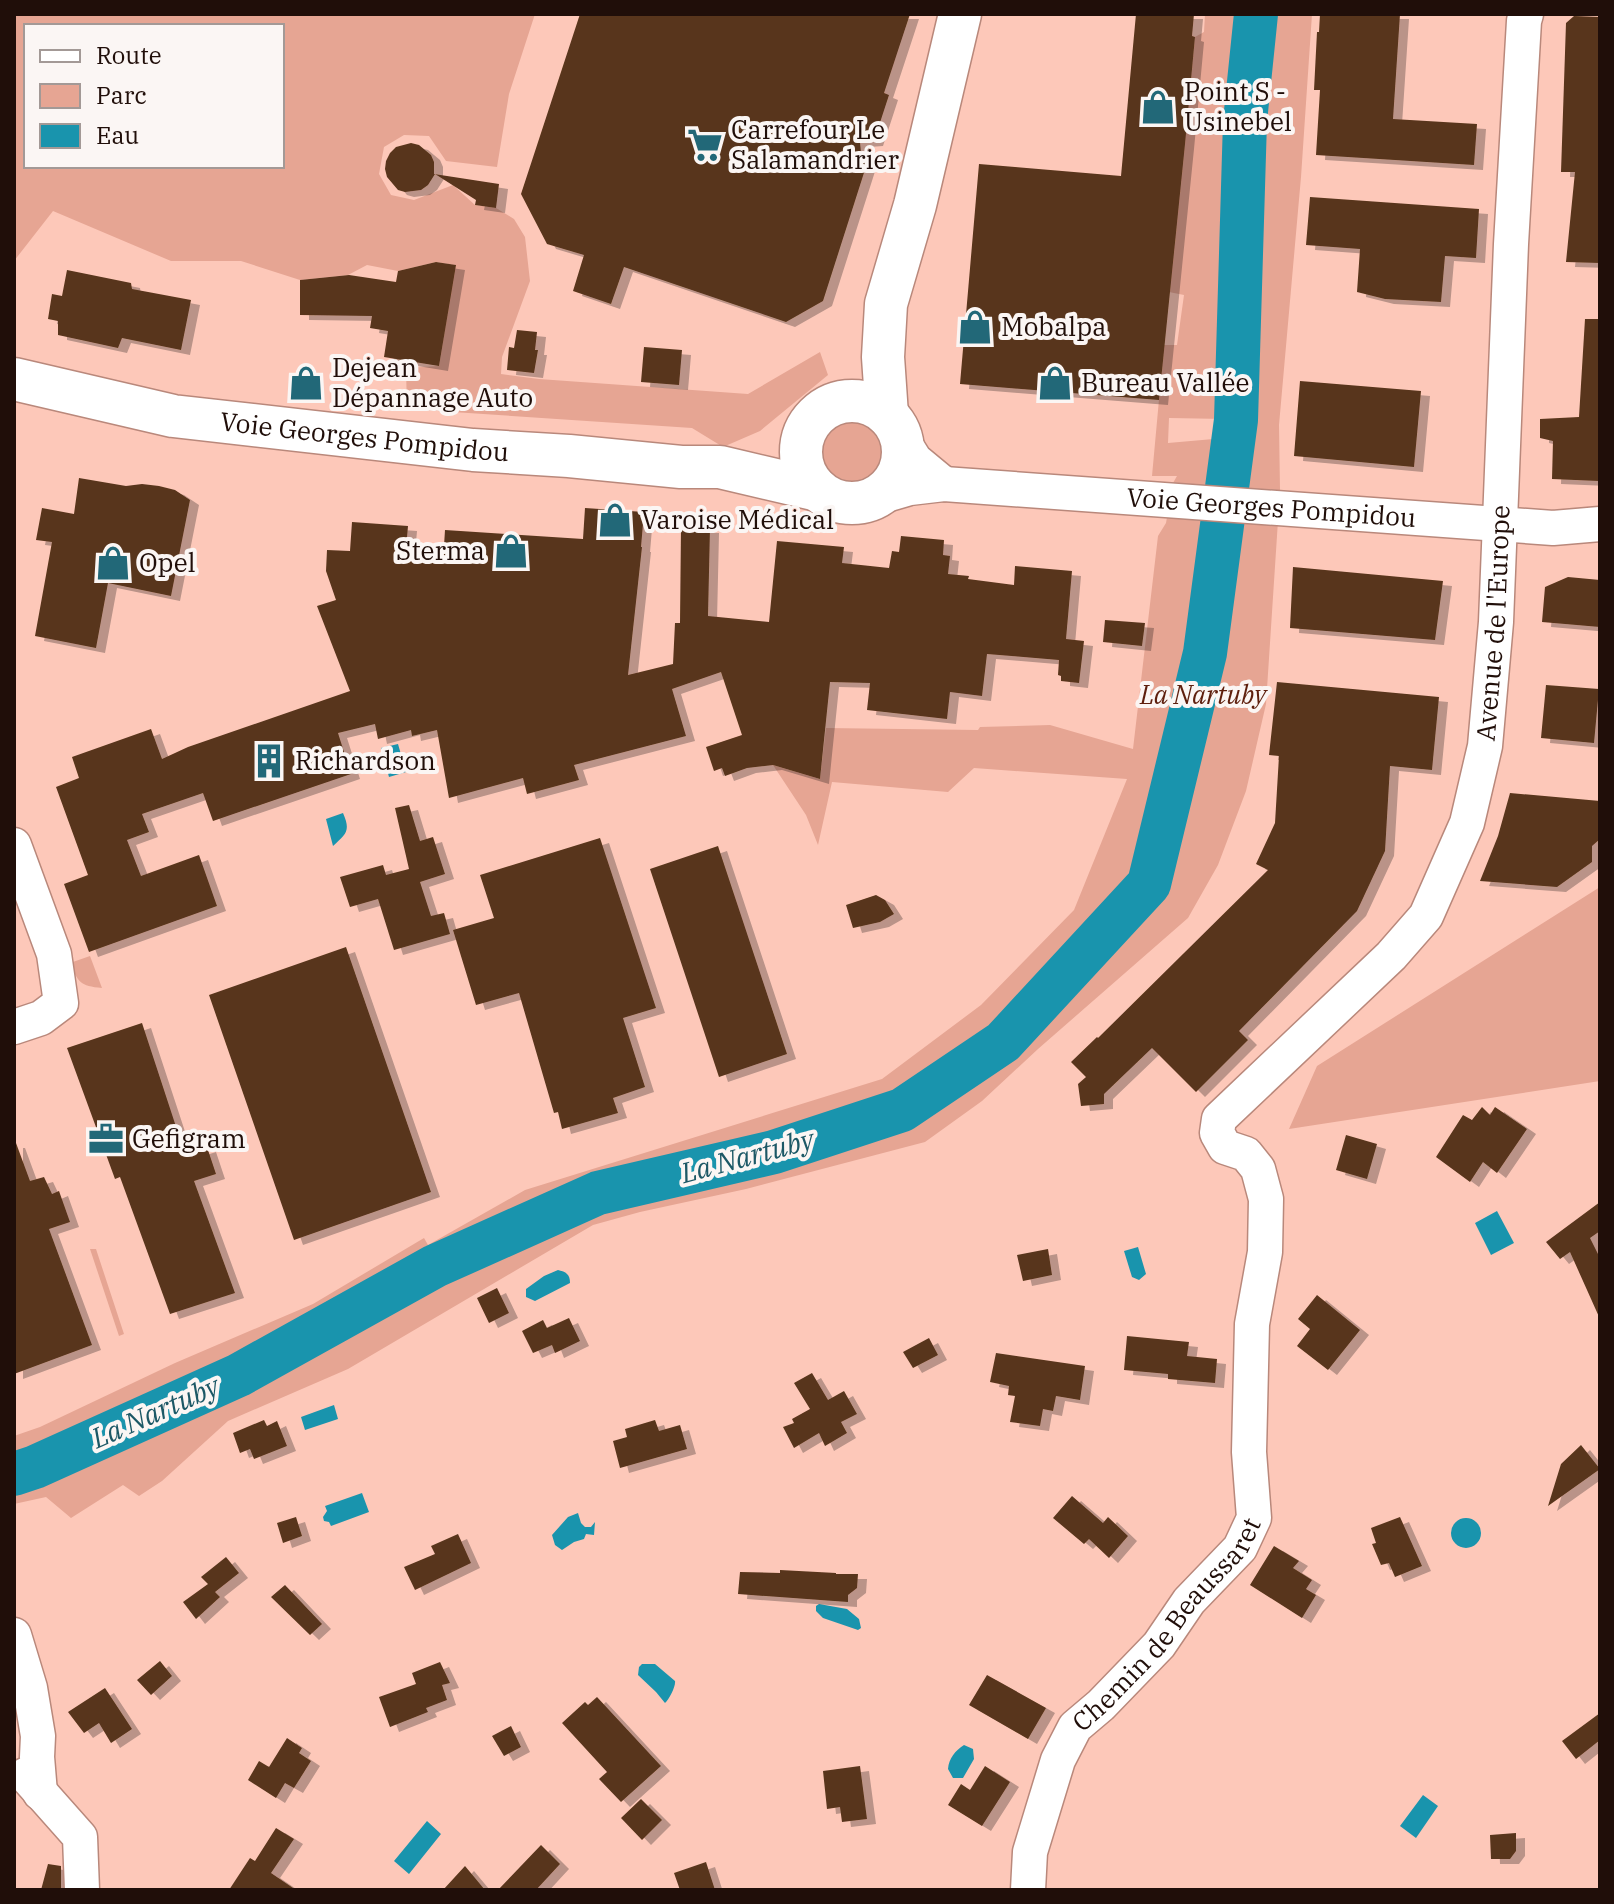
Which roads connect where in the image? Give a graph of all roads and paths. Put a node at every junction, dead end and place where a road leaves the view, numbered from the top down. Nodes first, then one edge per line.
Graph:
1 (960, 14) edge
2 (1526, 14) edge
3 (886, 304) junction
4 (14, 379) edge
5 (820, 414) junction
6 (894, 426) junction
7 (720, 467) junction
8 (944, 484) junction
9 (818, 490) junction
10 (872, 499) junction
11 (1501, 524) junction
12 (1600, 524) edge
13 (14, 845) edge
14 (14, 1027) edge
15 (1217, 1133) joint
16 (14, 1635) edge
17 (14, 1761) edge
18 (40, 1793) junction
19 (82, 1890) edge
20 (1028, 1890) edge

1 - 3 main road
2 - 11 street, Avenue de l'Europe
3 - 5 main road
3 - 6 main road
4 - 7 main road, Voie Georges Pompidou
5 - 6 main road
5 - 7 main road, Voie Georges Pompidou
5 - 9 main road
6 - 8 street
6 - 10 main road
7 - 9 main road, Voie Georges Pompidou
8 - 10 street, Voie Georges Pompidou
8 - 11 street, Voie Georges Pompidou
9 - 10 main road
11 - 12 street, Voie Georges Pompidou
11 - 15 street, Avenue de l'Europe
13 - 14 street
15 - 20 street, Chemin de Beaussaret
16 - 18 street
17 - 18 street
18 - 19 street

